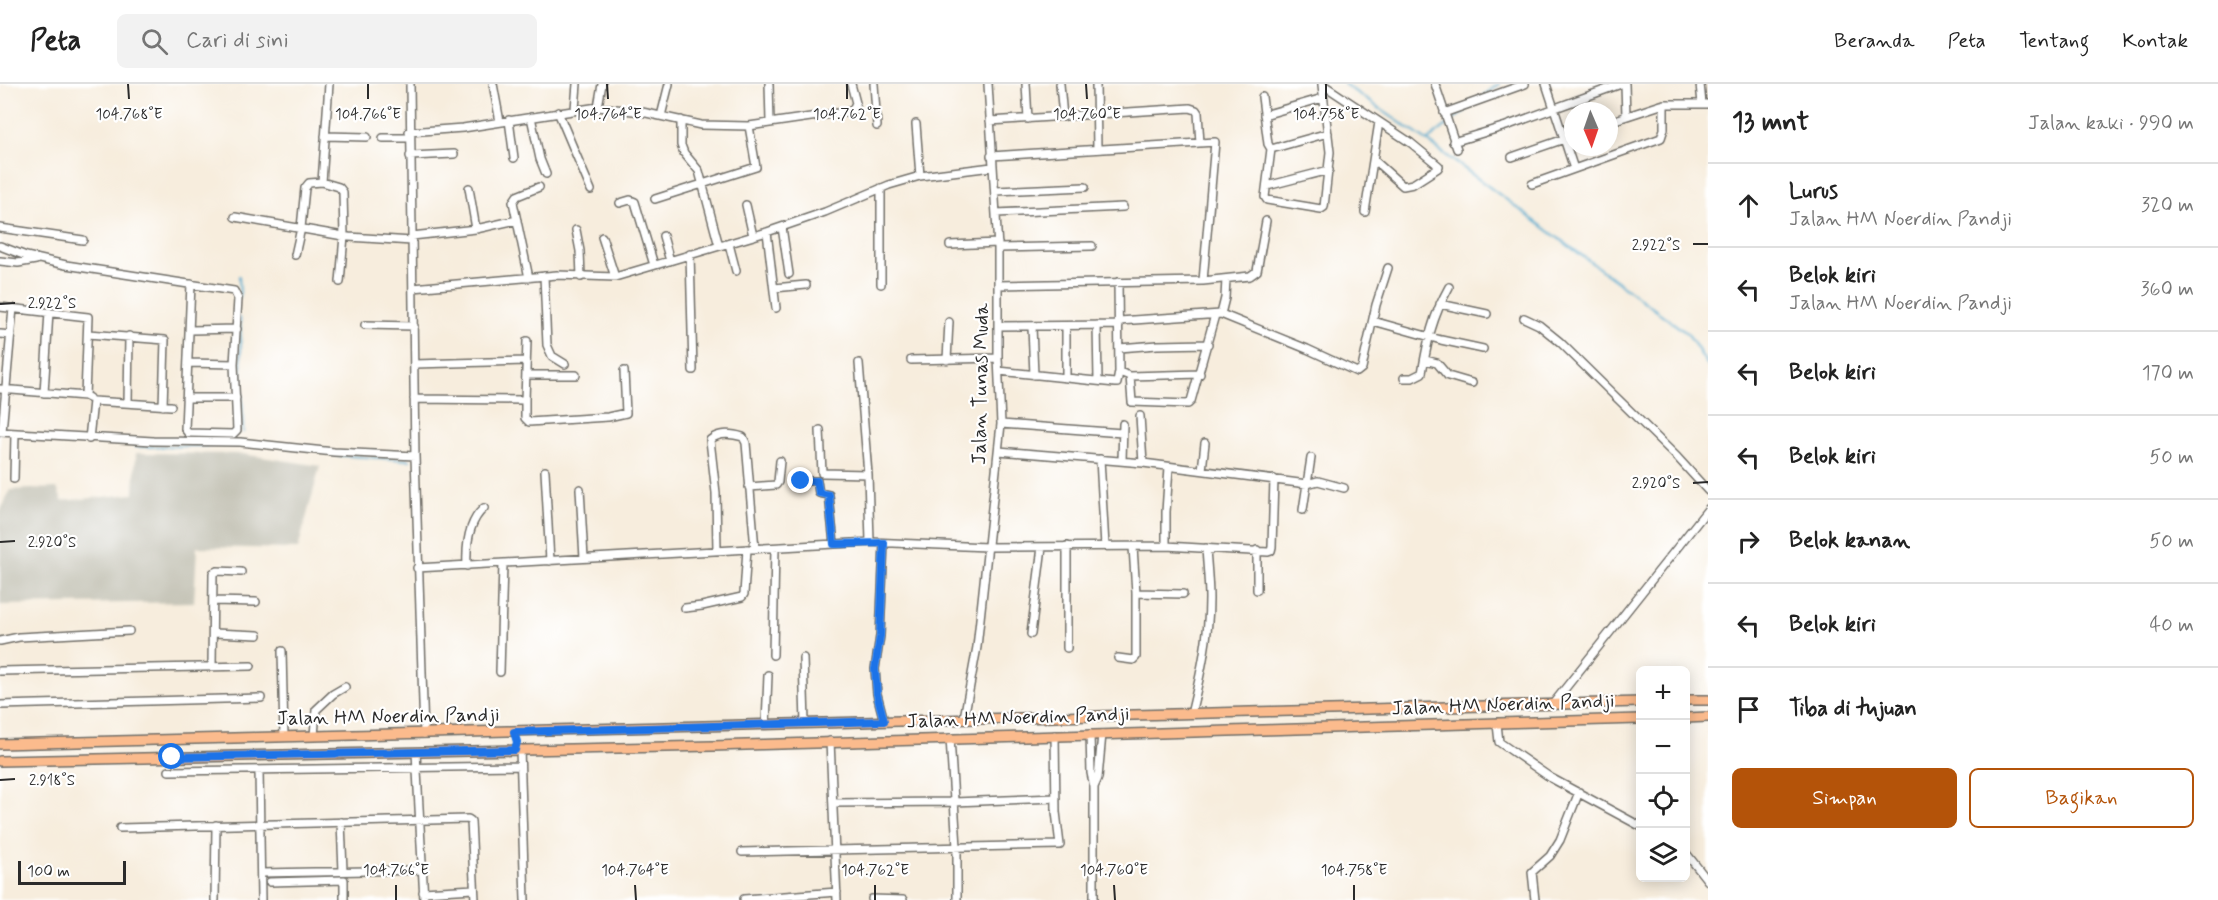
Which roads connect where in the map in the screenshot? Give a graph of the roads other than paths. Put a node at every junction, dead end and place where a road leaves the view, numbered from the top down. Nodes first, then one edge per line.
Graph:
1 (329, 84) edge
2 (410, 84) edge
3 (493, 84) edge
4 (577, 84) edge
5 (602, 84) edge
6 (669, 84) edge
7 (769, 84) edge
8 (851, 84) edge
9 (874, 84) edge
10 (987, 84) edge
11 (1026, 84) edge
12 (1059, 84) edge
13 (1096, 84) edge
14 (1435, 84) edge
15 (1525, 84) edge
16 (1546, 84) edge
17 (1623, 84) edge
18 (1701, 84) edge
19 (1322, 85) edge
20 (1262, 97) dead end
21 (1323, 98) junction
22 (1664, 104) junction
23 (1705, 104) edge
24 (598, 107) junction
25 (1554, 108) junction
26 (575, 109) junction
27 (558, 112) junction
28 (1444, 113) junction
29 (1096, 115) junction
30 (1264, 115) junction
31 (661, 116) junction
32 (1626, 116) junction
33 (531, 117) junction
34 (1063, 117) junction
35 (1028, 119) junction
36 (1618, 119) edge
37 (508, 120) junction
38 (681, 120) junction
39 (990, 121) junction
40 (500, 122) junction
41 (770, 122) junction
42 (1380, 122) junction
43 (916, 124) dead end
44 (749, 126) junction
45 (877, 126) dead end
46 (1328, 133) junction
47 (409, 135) junction
48 (325, 136) junction
49 (367, 137) dead end
50 (383, 138) dead end
51 (1564, 139) joint
52 (1200, 143) junction
53 (1097, 149) junction
54 (1271, 149) junction
55 (454, 154) dead end
56 (410, 156) junction
57 (991, 156) junction
58 (1569, 156) edge
59 (1512, 157) dead end
60 (514, 158) dead end
61 (1374, 160) junction
62 (992, 168) junction
63 (1329, 170) junction
64 (1574, 170) junction
65 (546, 174) dead end
66 (920, 176) junction
67 (322, 182) junction
68 (703, 184) junction
69 (1532, 184) dead end
70 (539, 186) dead end
71 (1267, 186) junction
72 (1085, 187) dead end
73 (469, 188) dead end
74 (881, 188) junction
75 (591, 190) dead end
76 (995, 191) junction
77 (655, 199) dead end
78 (620, 203) dead end
79 (746, 205) dead end
80 (1123, 207) dead end
81 (1365, 212) dead end
82 (996, 213) junction
83 (235, 217) dead end
84 (517, 220) junction
85 (1266, 221) dead end
86 (782, 226) junction
87 (0, 228) edge
88 (301, 228) junction
89 (476, 229) junction
90 (576, 230) dead end
91 (768, 232) junction
92 (344, 236) junction
93 (663, 236) dead end
94 (753, 236) junction
95 (602, 237) dead end
96 (412, 239) junction
97 (83, 240) dead end
98 (729, 244) junction
99 (950, 245) dead end
100 (0, 246) edge
101 (719, 246) junction
102 (998, 246) junction
103 (1092, 246) dead end
104 (690, 254) junction
105 (295, 255) dead end
106 (38, 259) junction
107 (0, 261) edge
108 (670, 261) junction
109 (654, 265) junction
110 (1388, 268) dead end
111 (736, 271) dead end
112 (789, 274) dead end
113 (544, 276) junction
114 (581, 277) junction
115 (615, 277) junction
116 (529, 278) junction
117 (1226, 279) junction
118 (1203, 281) junction
119 (340, 282) dead end
120 (1118, 282) junction
121 (191, 284) junction
122 (881, 284) dead end
123 (806, 285) dead end
124 (998, 285) junction
125 (1449, 287) dead end
126 (413, 288) junction
127 (774, 288) junction
128 (1440, 304) junction
129 (0, 307) edge
130 (13, 308) junction
131 (776, 308) dead end
132 (49, 312) junction
133 (1487, 314) dead end
134 (1218, 315) junction
135 (1524, 318) dead end
136 (1373, 321) junction
137 (949, 322) dead end
138 (1119, 323) junction
139 (365, 325) dead end
140 (1097, 325) junction
141 (414, 326) junction
142 (999, 326) junction
143 (1066, 326) junction
144 (1032, 327) junction
145 (237, 329) junction
146 (191, 330) junction
147 (0, 334) edge
148 (88, 334) junction
149 (10, 335) junction
150 (129, 336) junction
151 (1428, 336) junction
152 (527, 341) dead end
153 (1208, 344) junction
154 (1119, 348) junction
155 (1484, 348) dead end
156 (998, 358) junction
157 (911, 360) dead end
158 (947, 360) junction
159 (1425, 360) junction
160 (525, 361) junction
161 (188, 363) junction
162 (859, 363) dead end
163 (234, 364) junction
164 (414, 364) junction
165 (565, 364) dead end
166 (693, 370) dead end
167 (624, 371) dead end
168 (999, 372) junction
169 (1119, 372) junction
170 (1200, 374) junction
171 (526, 375) junction
172 (576, 375) dead end
173 (1034, 375) junction
174 (1130, 376) junction
175 (1066, 378) junction
176 (1404, 378) dead end
177 (1098, 381) junction
178 (1472, 383) dead end
179 (3, 389) edge
180 (44, 393) junction
181 (86, 396) junction
182 (186, 398) junction
183 (236, 398) junction
184 (414, 399) junction
185 (525, 400) junction
186 (93, 401) junction
187 (128, 404) junction
188 (163, 406) junction
189 (171, 406) dead end
190 (1140, 416) dead end
191 (1001, 424) junction
192 (1123, 424) dead end
193 (820, 430) dead end
194 (1, 432) edge
195 (15, 433) junction
196 (1122, 433) junction
197 (89, 439) junction
198 (1205, 443) dead end
199 (999, 451) junction
200 (415, 456) junction
201 (1311, 458) dead end
202 (1100, 459) junction
203 (780, 461) dead end
204 (1122, 461) junction
205 (1143, 463) junction
206 (1169, 466) junction
207 (1202, 470) junction
208 (545, 471) dead end
209 (868, 474) junction
210 (14, 479) dead end
211 (1274, 479) junction
212 (801, 481) dead end
213 (1307, 484) junction
214 (749, 487) junction
215 (1344, 488) dead end
216 (580, 489) dead end
217 (1708, 491) edge
218 (484, 508) dead end
219 (1708, 508) edge
220 (1303, 510) dead end
221 (870, 542) junction
222 (884, 543) junction
223 (834, 544) junction
224 (987, 546) junction
225 (1042, 546) junction
226 (1067, 546) junction
227 (1106, 546) junction
228 (1166, 546) junction
229 (1133, 547) junction
230 (775, 548) junction
231 (1206, 548) junction
232 (751, 549) junction
233 (1257, 550) junction
234 (717, 551) junction
235 (584, 558) junction
236 (550, 561) junction
237 (503, 564) junction
238 (467, 566) junction
239 (417, 568) junction
240 (241, 572) dead end
241 (1257, 590) dead end
242 (1136, 593) junction
243 (1183, 594) dead end
244 (213, 601) junction
245 (256, 602) dead end
246 (685, 608) dead end
247 (129, 631) dead end
248 (214, 633) junction
249 (1031, 634) dead end
250 (258, 635) dead end
251 (0, 641) edge
252 (1066, 648) dead end
253 (282, 651) dead end
254 (773, 655) dead end
255 (803, 658) dead end
256 (1118, 658) dead end
257 (212, 666) junction
258 (251, 666) dead end
259 (0, 671) edge
260 (500, 672) dead end
261 (768, 675) dead end
262 (345, 687) dead end
263 (261, 698) dead end
264 (1690, 700) edge
265 (1708, 700) edge
266 (1636, 702) edge
267 (0, 705) edge
268 (1552, 705) junction
269 (1191, 714) junction
270 (1708, 717) edge
271 (964, 718) junction
272 (1690, 718) edge
273 (1636, 719) edge
274 (884, 721) junction
275 (805, 723) junction
276 (766, 724) junction
277 (1497, 724) junction
278 (526, 731) junction
279 (514, 732) junction
280 (424, 734) junction
281 (1090, 734) junction
282 (1102, 734) junction
283 (1055, 735) junction
284 (314, 736) junction
285 (284, 737) junction
286 (950, 738) junction
287 (830, 741) junction
288 (0, 744) edge
289 (521, 749) junction
290 (416, 752) junction
291 (177, 757) junction
292 (0, 761) edge
293 (520, 766) junction
294 (417, 768) junction
295 (259, 770) junction
296 (1094, 787) junction
297 (1579, 792) junction
298 (1056, 798) junction
299 (954, 802) junction
300 (833, 803) junction
301 (419, 820) junction
302 (341, 822) junction
303 (1636, 823) edge
304 (260, 824) junction
305 (216, 825) junction
306 (120, 828) dead end
307 (957, 847) junction
308 (835, 850) junction
309 (742, 852) dead end
310 (1690, 858) edge
311 (422, 870) junction
312 (343, 872) junction
313 (261, 873) junction
314 (1708, 881) edge
315 (270, 882) dead end
316 (474, 889) junction
317 (424, 896) edge
318 (837, 896) edge
319 (744, 899) edge
320 (872, 899) edge
321 (215, 900) edge
322 (261, 900) edge
323 (344, 900) edge
324 (475, 900) edge
325 (525, 900) edge
326 (903, 900) edge
327 (957, 900) edge
328 (1094, 900) edge
329 (1535, 900) edge

1 - 48 street
2 - 47 street
3 - 40 street
4 - 26 street
5 - 24 street
6 - 31 street
7 - 41 street
8 - 41 street
9 - 45 street
10 - 39 street, Jalan Tunas Muda
11 - 35 street
12 - 34 street
13 - 29 street
14 - 28 street
15 - 28 street
16 - 25 street
17 - 25 street
17 - 32 street
18 - 23 street
19 - 21 street
19 - 42 street
20 - 30 street
21 - 30 street
21 - 46 street
22 - 23 street
22 - 32 street
22 - 64 street
24 - 26 street
24 - 31 street
25 - 28 street
25 - 51 street
26 - 27 street
27 - 33 street
27 - 75 street
29 - 34 street
29 - 52 street
29 - 53 street
30 - 54 street
31 - 38 street
32 - 36 street
33 - 37 street
33 - 65 street
34 - 35 street
35 - 39 street
37 - 40 street
37 - 60 street
38 - 44 street
38 - 68 street
39 - 57 street, Jalan Tunas Muda
40 - 47 street
41 - 44 street
42 - 61 street
42 - 61 street
43 - 66 street
44 - 68 street
46 - 54 street
46 - 63 street
47 - 50 street
47 - 56 street
48 - 49 street
48 - 67 street
51 - 59 street
52 - 53 street
52 - 118 street
53 - 57 street
54 - 71 street
55 - 56 street
56 - 96 street
57 - 62 street, Jalan Tunas Muda
58 - 64 street
61 - 81 street
62 - 66 street
62 - 76 street, Jalan Tunas Muda
63 - 71 street
63 - 71 street
64 - 69 street
66 - 74 street
67 - 88 street
67 - 92 street
68 - 77 street
68 - 101 street
70 - 84 street
72 - 76 street
73 - 89 street
74 - 86 street
74 - 122 street
76 - 82 street, Jalan Tunas Muda
78 - 109 street
79 - 94 street
80 - 82 street
82 - 102 street, Jalan Tunas Muda
83 - 88 street
84 - 89 street
84 - 116 street
85 - 117 street
86 - 91 street
86 - 112 street
87 - 97 street
88 - 92 street
88 - 105 street
89 - 96 street
90 - 114 street
91 - 94 street
91 - 127 street
92 - 96 street
92 - 119 street
93 - 108 street
94 - 98 street
95 - 115 street
96 - 126 street
98 - 101 street
98 - 111 street
99 - 102 street
100 - 106 street
101 - 104 street
102 - 103 street
102 - 124 street, Jalan Tunas Muda
104 - 108 street
104 - 166 street
106 - 107 street
106 - 121 street
108 - 109 street
109 - 115 street
110 - 136 street
113 - 114 street
113 - 116 street
113 - 165 street
114 - 115 street
116 - 126 street
117 - 118 street
117 - 134 street
118 - 120 street
120 - 124 street
120 - 138 street
121 - 145 street
121 - 146 street
123 - 127 street
124 - 142 street, Jalan Tunas Muda
125 - 128 street
126 - 141 street
127 - 131 street
128 - 133 street
128 - 151 street
129 - 130 street
130 - 132 street
130 - 149 street
132 - 148 street
132 - 180 street
134 - 136 street
134 - 138 street
134 - 153 street
135 - 217 street
136 - 151 street
137 - 158 street
138 - 140 street
138 - 154 street
139 - 141 street
140 - 143 street
140 - 177 street
141 - 164 street
142 - 144 street
142 - 156 street, Jalan Tunas Muda
143 - 144 street
143 - 175 street
144 - 173 street
145 - 146 street
145 - 163 street
146 - 161 street
147 - 149 street
148 - 150 street
148 - 181 street
149 - 179 street
150 - 187 street
150 - 188 street
151 - 155 street
151 - 159 street
152 - 160 street
153 - 154 street
153 - 170 street
154 - 169 street
156 - 158 street
156 - 168 street, Jalan Tunas Muda
157 - 158 street
159 - 176 street
159 - 178 street
160 - 164 street
160 - 171 street
161 - 163 street
161 - 182 street
162 - 209 street
163 - 183 street
164 - 184 street
167 - 185 street
168 - 173 street
168 - 191 street, Jalan Tunas Muda
169 - 174 street
169 - 177 street
170 - 174 street
170 - 174 street
171 - 172 street
171 - 185 street
173 - 175 street
175 - 177 street
179 - 180 street
179 - 194 street
180 - 181 street
181 - 186 street
182 - 183 street
182 - 183 street
184 - 185 street
184 - 200 street
186 - 187 street
186 - 197 street
187 - 188 street
188 - 189 street
190 - 205 street
191 - 196 street
191 - 199 street, Jalan Tunas Muda
192 - 196 street
193 - 209 street
194 - 195 street
195 - 197 street
195 - 210 street
196 - 204 street
197 - 200 street
198 - 207 street
199 - 202 street
199 - 224 street, Jalan Tunas Muda
200 - 239 street
201 - 213 street
202 - 204 street
202 - 227 street
203 - 214 street
204 - 205 street
205 - 206 street
206 - 207 street
206 - 228 street
207 - 211 street
208 - 236 street
209 - 221 street
211 - 213 street
211 - 233 street
212 - 223 street
213 - 215 street
213 - 220 street
214 - 232 street
214 - 234 street
216 - 235 street
218 - 238 street
219 - 268 street
221 - 222 street
221 - 223 street
222 - 224 street
222 - 274 street
223 - 230 street
224 - 225 street
224 - 271 street, Jalan Tunas Muda
225 - 226 street
225 - 249 street
226 - 227 street
226 - 252 street
227 - 229 street
228 - 229 street
228 - 231 street
229 - 242 street
230 - 232 street
230 - 254 street
231 - 233 street
231 - 269 street
232 - 234 street
232 - 246 street
233 - 241 street
234 - 235 street
235 - 236 street
236 - 237 street
237 - 238 street
237 - 260 street
238 - 239 street
239 - 280 street
240 - 244 street
242 - 243 street
242 - 256 street
244 - 245 street
244 - 248 street
247 - 251 street
248 - 250 street
248 - 257 street
253 - 285 street
255 - 275 street
257 - 258 street
257 - 259 street
261 - 276 street
262 - 284 street
263 - 267 street
264 - 265 main road
266 - 268 main road, Jalan HM Noerdin Pandji
268 - 269 main road, Jalan HM Noerdin Pandji
269 - 271 main road, Jalan HM Noerdin Pandji
270 - 272 main road
271 - 274 main road, Jalan HM Noerdin Pandji
273 - 277 main road, Jalan HM Noerdin Pandji
274 - 275 main road, Jalan HM Noerdin Pandji
275 - 276 main road, Jalan HM Noerdin Pandji
276 - 278 main road, Jalan HM Noerdin Pandji
277 - 282 main road, Jalan HM Noerdin Pandji
277 - 297 street
278 - 279 main road, Jalan HM Noerdin Pandji
278 - 289 main road
279 - 280 main road, Jalan HM Noerdin Pandji
279 - 289 main road
280 - 284 main road, Jalan HM Noerdin Pandji
281 - 282 main road, Jalan HM Noerdin Pandji
281 - 283 main road, Jalan HM Noerdin Pandji
281 - 296 street
282 - 296 street
283 - 286 main road, Jalan HM Noerdin Pandji
283 - 298 street
284 - 285 main road, Jalan HM Noerdin Pandji
285 - 288 main road, Jalan HM Noerdin Pandji
286 - 287 main road, Jalan HM Noerdin Pandji
286 - 299 street
287 - 289 main road, Jalan HM Noerdin Pandji
287 - 300 street
289 - 290 main road, Jalan HM Noerdin Pandji
289 - 293 street
290 - 291 main road, Jalan HM Noerdin Pandji
290 - 294 street
291 - 292 main road, Jalan HM Noerdin Pandji
291 - 295 street
293 - 294 street
293 - 325 street
294 - 295 street
294 - 301 street
295 - 304 street
296 - 328 street
297 - 303 street
297 - 329 street
298 - 299 street
298 - 307 street
299 - 300 street
299 - 307 street
300 - 308 street
301 - 302 street
301 - 311 street
301 - 316 street
302 - 304 street
302 - 312 street
304 - 305 street
304 - 313 street
305 - 306 street
305 - 321 street
307 - 308 street
307 - 327 street
308 - 309 street
308 - 318 street
310 - 314 street
311 - 312 street
311 - 317 street
312 - 313 street
313 - 322 street
315 - 323 street
316 - 317 street
316 - 324 street
318 - 319 street
320 - 326 street

